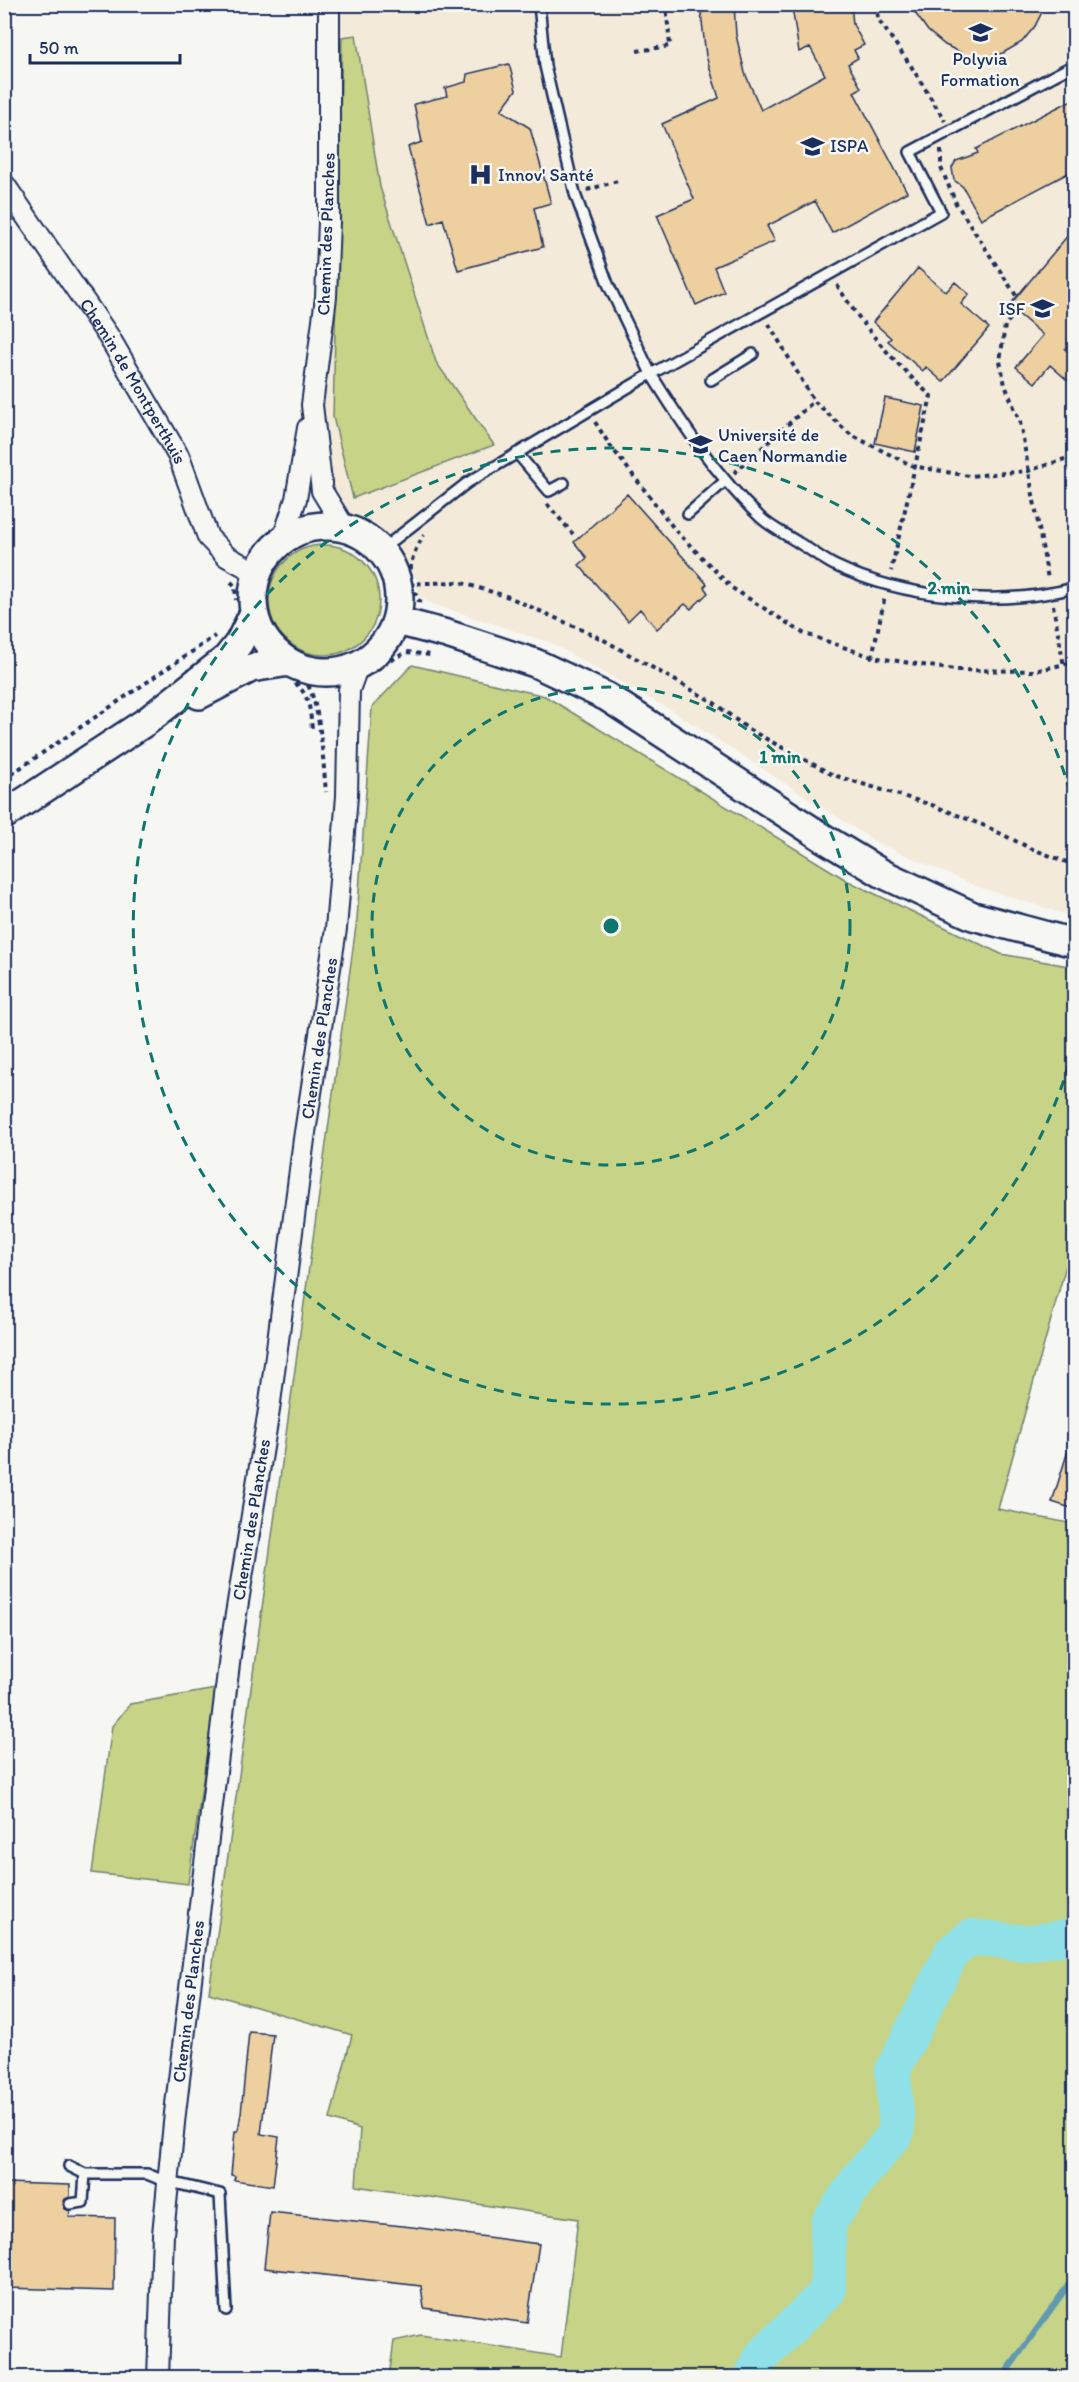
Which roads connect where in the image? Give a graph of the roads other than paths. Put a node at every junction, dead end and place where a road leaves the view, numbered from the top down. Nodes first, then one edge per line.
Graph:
1 (329, 4) edge
2 (539, 4) edge
3 (1074, 65) edge
4 (4, 184) edge
5 (753, 354) dead end
6 (651, 374) junction
7 (711, 380) dead end
8 (312, 405) junction
9 (517, 453) junction
10 (725, 481) junction
11 (564, 483) dead end
12 (688, 514) dead end
13 (344, 527) junction
14 (283, 539) junction
15 (381, 550) junction
16 (257, 573) junction
17 (1074, 588) edge
18 (254, 613) junction
19 (397, 621) junction
20 (366, 670) junction
21 (291, 672) junction
22 (147, 721) junction
23 (4, 815) edge
24 (1074, 943) edge
25 (69, 2166) dead end
26 (85, 2175) junction
27 (168, 2181) junction
28 (70, 2204) dead end
29 (226, 2310) dead end
30 (158, 2378) edge

1 - 8 street, Chemin des Planches
2 - 6 lane
3 - 6 lane
4 - 16 street, Chemin de Montperthuis
5 - 7 lane
6 - 9 lane
6 - 10 lane
8 - 13 street, Chemin des Planches
8 - 14 street
9 - 11 lane
9 - 15 lane
10 - 12 lane
10 - 17 lane
13 - 14 main road
13 - 15 main road
14 - 16 main road
15 - 19 main road
16 - 18 main road
18 - 21 main road
18 - 22 main road
19 - 20 main road
19 - 24 main road
20 - 21 main road
20 - 27 street, Chemin des Planches
21 - 22 main road
22 - 23 main road
25 - 26 lane
26 - 27 lane
26 - 28 lane
27 - 29 lane
27 - 30 street, Chemin des Planches

